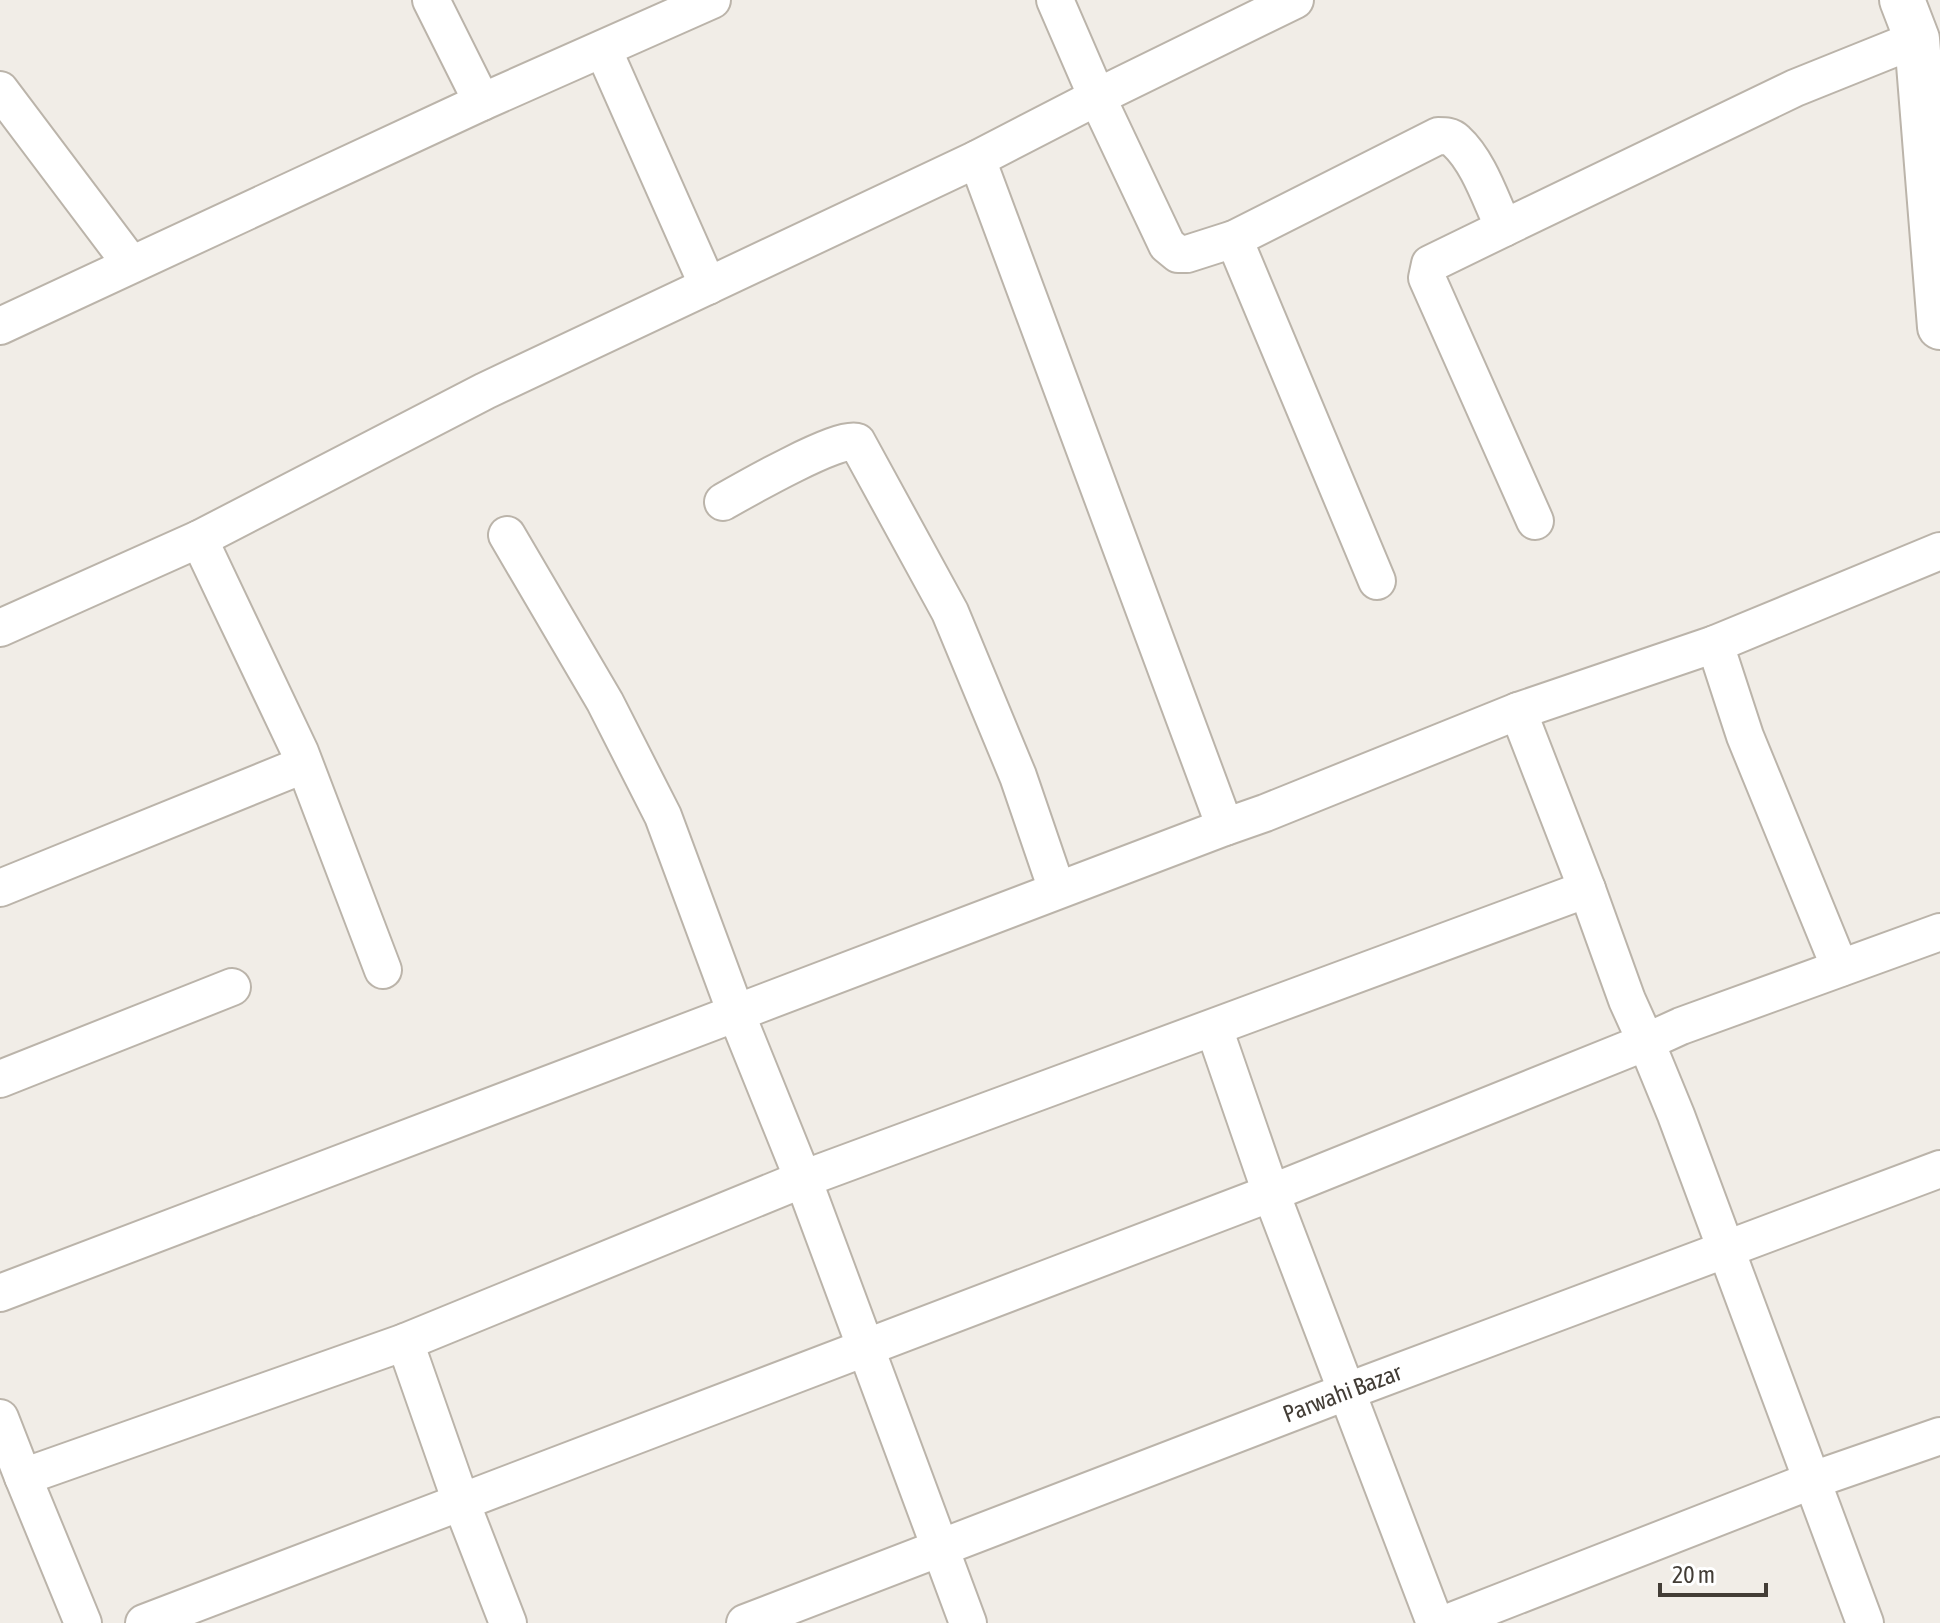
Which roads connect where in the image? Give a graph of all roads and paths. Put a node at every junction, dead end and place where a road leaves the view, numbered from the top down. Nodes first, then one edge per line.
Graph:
1 (431, 0) edge
2 (712, 0) edge
3 (1055, 0) edge
4 (1295, 0) edge
5 (1909, 20) edge
6 (603, 49) junction
7 (0, 90) edge
8 (1097, 97) junction
9 (482, 102) junction
10 (977, 159) junction
11 (1504, 228) junction
12 (1234, 239) junction
13 (131, 264) junction
14 (708, 286) junction
15 (0, 326) edge
16 (1940, 327) edge
17 (723, 502) dead end
18 (1535, 521) dead end
19 (507, 535) dead end
20 (199, 539) junction
21 (1940, 551) edge
22 (1377, 581) dead end
23 (0, 628) edge
24 (1715, 644) junction
25 (1518, 711) junction
26 (303, 765) junction
27 (1225, 827) junction
28 (0, 888) edge
29 (1587, 889) junction
30 (1057, 890) junction
31 (1940, 932) edge
32 (1840, 968) junction
33 (383, 970) dead end
34 (232, 987) dead end
35 (736, 1013) junction
36 (1214, 1028) junction
37 (1646, 1042) junction
38 (0, 1079) edge
39 (1940, 1169) edge
40 (803, 1179) junction
41 (1271, 1193) junction
42 (1725, 1251) junction
43 (0, 1293) edge
44 (405, 1342) junction
45 (865, 1348) junction
46 (1348, 1391) junction
47 (0, 1418) edge
48 (1940, 1436) edge
49 (23, 1477) junction
50 (1813, 1480) junction
51 (461, 1502) junction
52 (940, 1549) junction
53 (83, 1623) edge
54 (144, 1623) edge
55 (508, 1623) edge
56 (745, 1623) edge
57 (968, 1623) edge
58 (1435, 1623) edge
59 (1447, 1623) edge
60 (1865, 1623) edge

1 - 9 street
2 - 6 street
3 - 8 street
4 - 8 street
5 - 11 street
5 - 16 street
6 - 9 street
6 - 14 street
7 - 13 street
8 - 10 street
8 - 12 street
9 - 13 street
10 - 14 street
10 - 27 street
11 - 12 street
11 - 18 street
12 - 22 street
13 - 15 street
14 - 20 street
17 - 30 street
19 - 35 street
20 - 23 street
20 - 26 street
21 - 24 street
24 - 25 street
24 - 32 street
25 - 27 street
25 - 29 street
26 - 28 street
26 - 33 street
27 - 30 street
29 - 36 street
29 - 37 street
30 - 35 street
31 - 32 street
32 - 37 street
34 - 38 street
35 - 40 street
35 - 43 street
36 - 40 street
36 - 41 street
37 - 41 street
37 - 42 street
39 - 42 street, Parwahi Bazar
40 - 44 street
40 - 45 street
41 - 45 street
41 - 46 street
42 - 46 street, Parwahi Bazar
42 - 50 street
44 - 49 street
44 - 51 street
45 - 51 street
45 - 52 street
46 - 52 street, Parwahi Bazar
46 - 58 street
47 - 49 street
48 - 50 street
49 - 53 street
50 - 59 street
50 - 60 street
51 - 54 street
51 - 55 street
52 - 56 street, Parwahi Bazar
52 - 57 street

